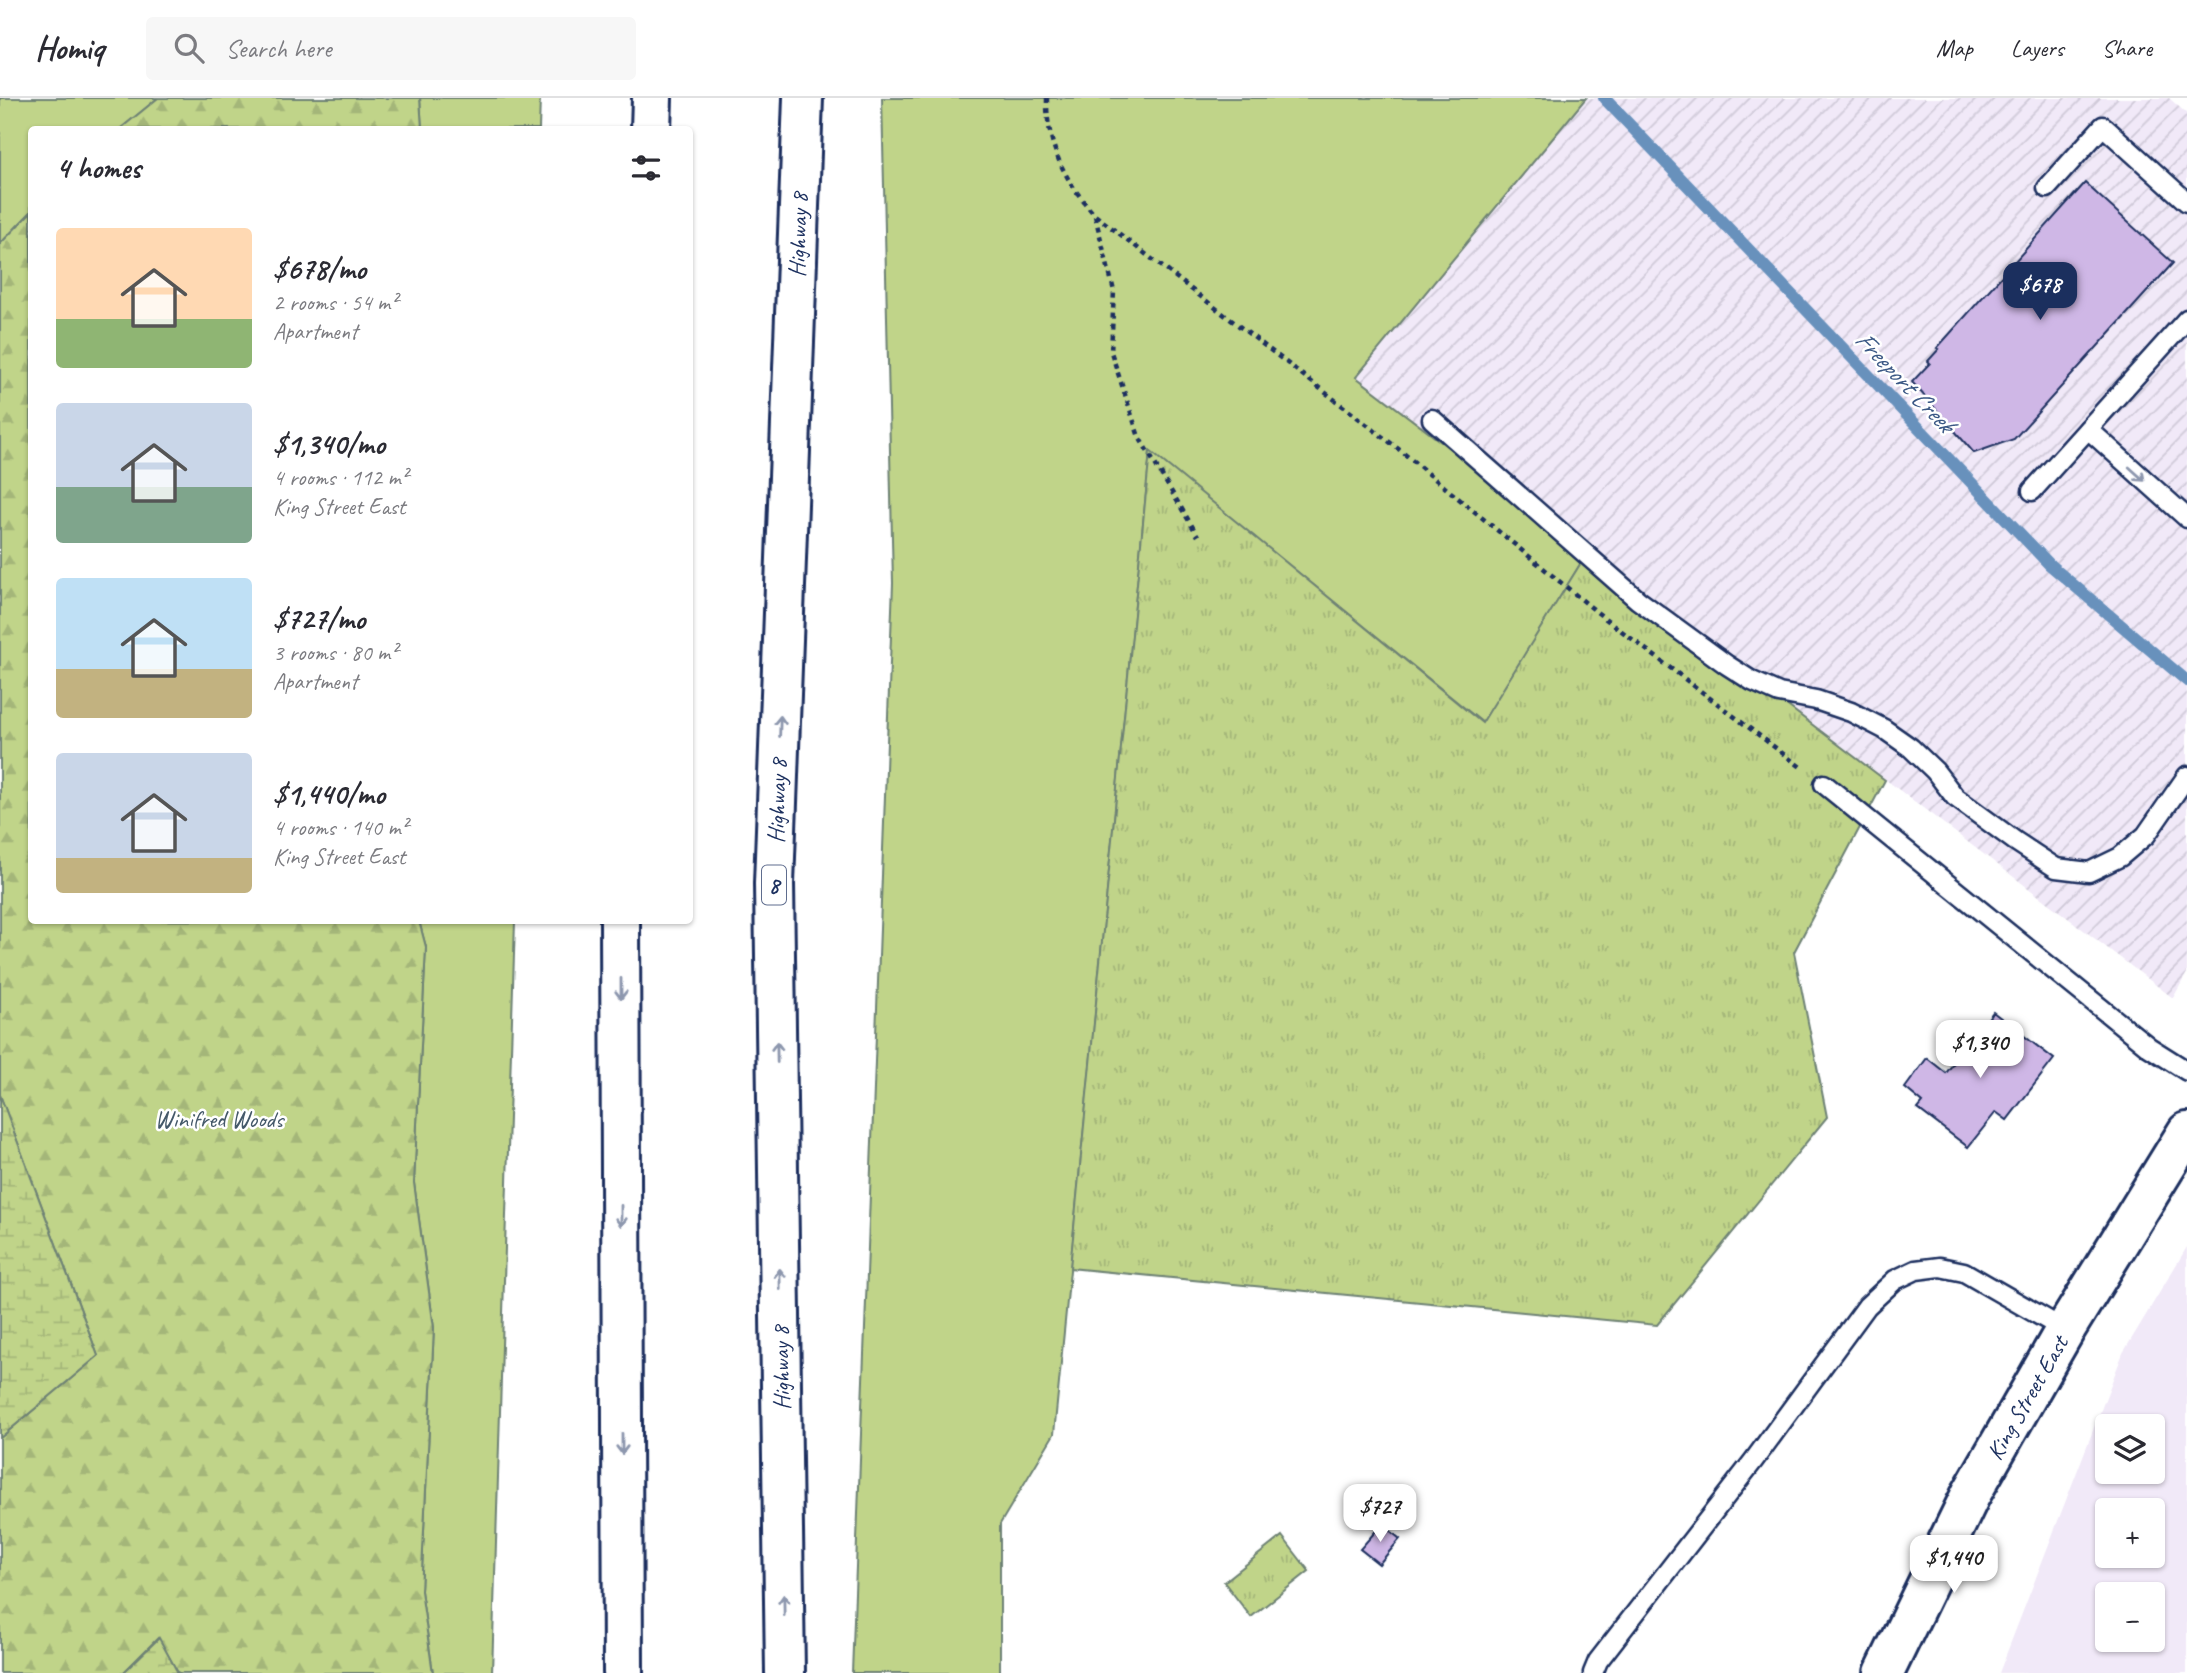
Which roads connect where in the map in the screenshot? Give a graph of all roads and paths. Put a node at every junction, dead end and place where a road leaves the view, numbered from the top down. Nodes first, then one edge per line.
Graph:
1 (652, 98) edge
2 (803, 98) edge
3 (1047, 98) edge
4 (651, 126) edge
5 (2047, 188) dead end
6 (2187, 202) edge
7 (1095, 215) junction
8 (2187, 319) edge
9 (1432, 419) dead end
10 (2088, 429) junction
11 (2032, 491) dead end
12 (2187, 519) edge
13 (1198, 536) dead end
14 (2187, 776) edge
15 (1824, 784) joint
16 (620, 924) edge
17 (2187, 1071) edge
18 (2187, 1132) edge
19 (2065, 1330) junction
20 (623, 1673) edge
21 (785, 1673) edge
22 (1593, 1673) edge
23 (1884, 1673) edge

1 - 4 main road
21 -> 2 main road, Highway 8 / 8
3 - 7 path
5 - 6 lane
7 - 13 path
7 - 15 path
8 - 10 lane
9 - 14 lane
10 - 11 lane
10 -> 12 lane
15 - 17 lane
16 -> 20 main road
18 - 19 main road, King Street East
19 - 22 lane
19 - 23 main road, King Street East

